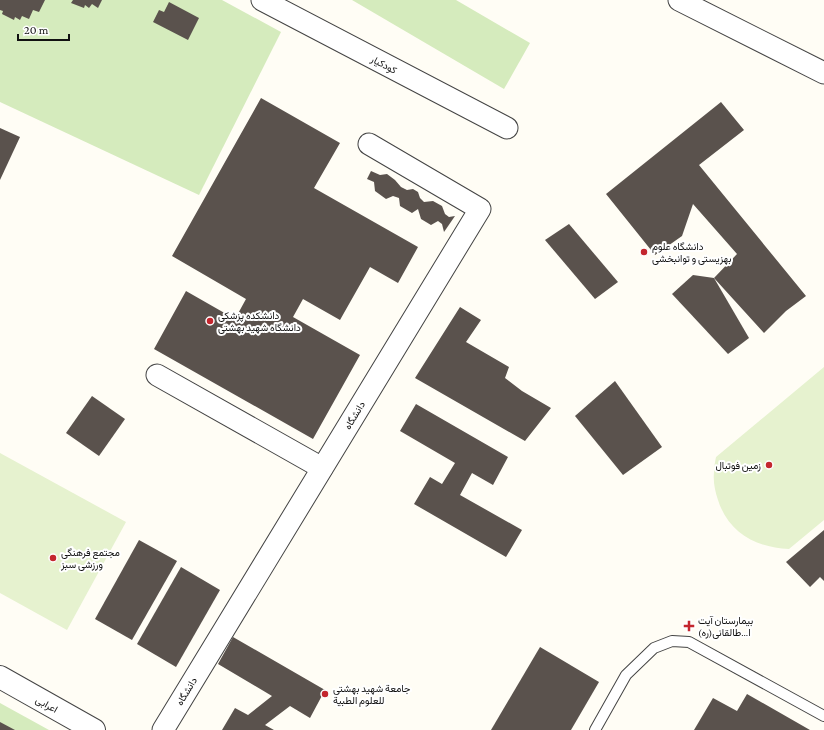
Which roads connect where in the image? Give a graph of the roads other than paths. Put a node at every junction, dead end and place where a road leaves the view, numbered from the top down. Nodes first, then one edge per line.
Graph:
1 (262, 0) edge
2 (679, 0) edge
3 (824, 73) edge
4 (507, 128) dead end
5 (369, 144) dead end
6 (157, 375) dead end
7 (322, 468) junction
8 (0, 677) edge
9 (824, 716) edge
10 (94, 730) edge
11 (163, 730) edge
12 (596, 730) edge

1 - 4 street, کودکیار
2 - 3 street
5 - 7 street, دانشگاه
6 - 7 street
7 - 11 street, دانشگاه
8 - 10 street, اعرابی
9 - 12 lane

